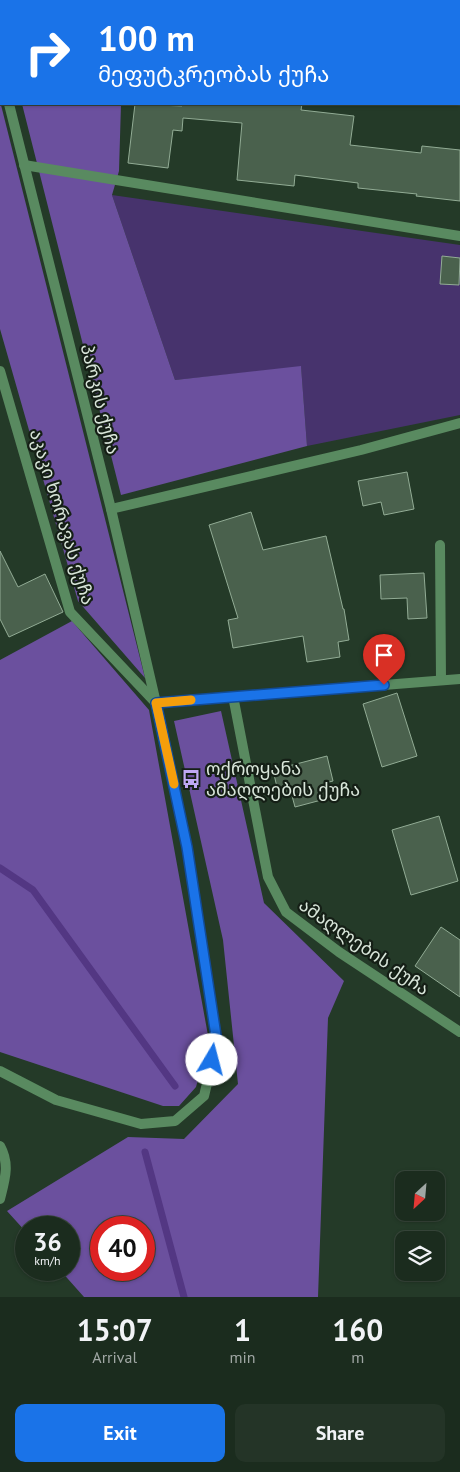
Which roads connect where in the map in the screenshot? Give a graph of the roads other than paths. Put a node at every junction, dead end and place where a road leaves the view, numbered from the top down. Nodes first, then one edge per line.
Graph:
1 (10, 105) edge
2 (24, 165) junction
3 (460, 236) edge
4 (0, 371) edge
5 (460, 423) edge
6 (111, 509) junction
7 (440, 545) dead end
8 (460, 679) edge
9 (441, 680) junction
10 (233, 696) junction
11 (156, 703) junction
12 (460, 1032) edge
13 (0, 1071) edge
14 (0, 1146) edge
15 (0, 1199) edge

1 - 2 street, პარკის ქუჩა
2 - 3 street
2 - 6 street, პარკის ქუჩა
4 - 11 street, აკაკი ხორავას ქუჩა
5 - 6 street
6 - 11 street, პარკის ქუჩა
7 - 9 street
8 - 9 street
9 - 10 street
10 - 11 street
10 - 12 street, ამაღლების ქუჩა
11 - 13 street, პარკის ქუჩა
14 - 15 street

